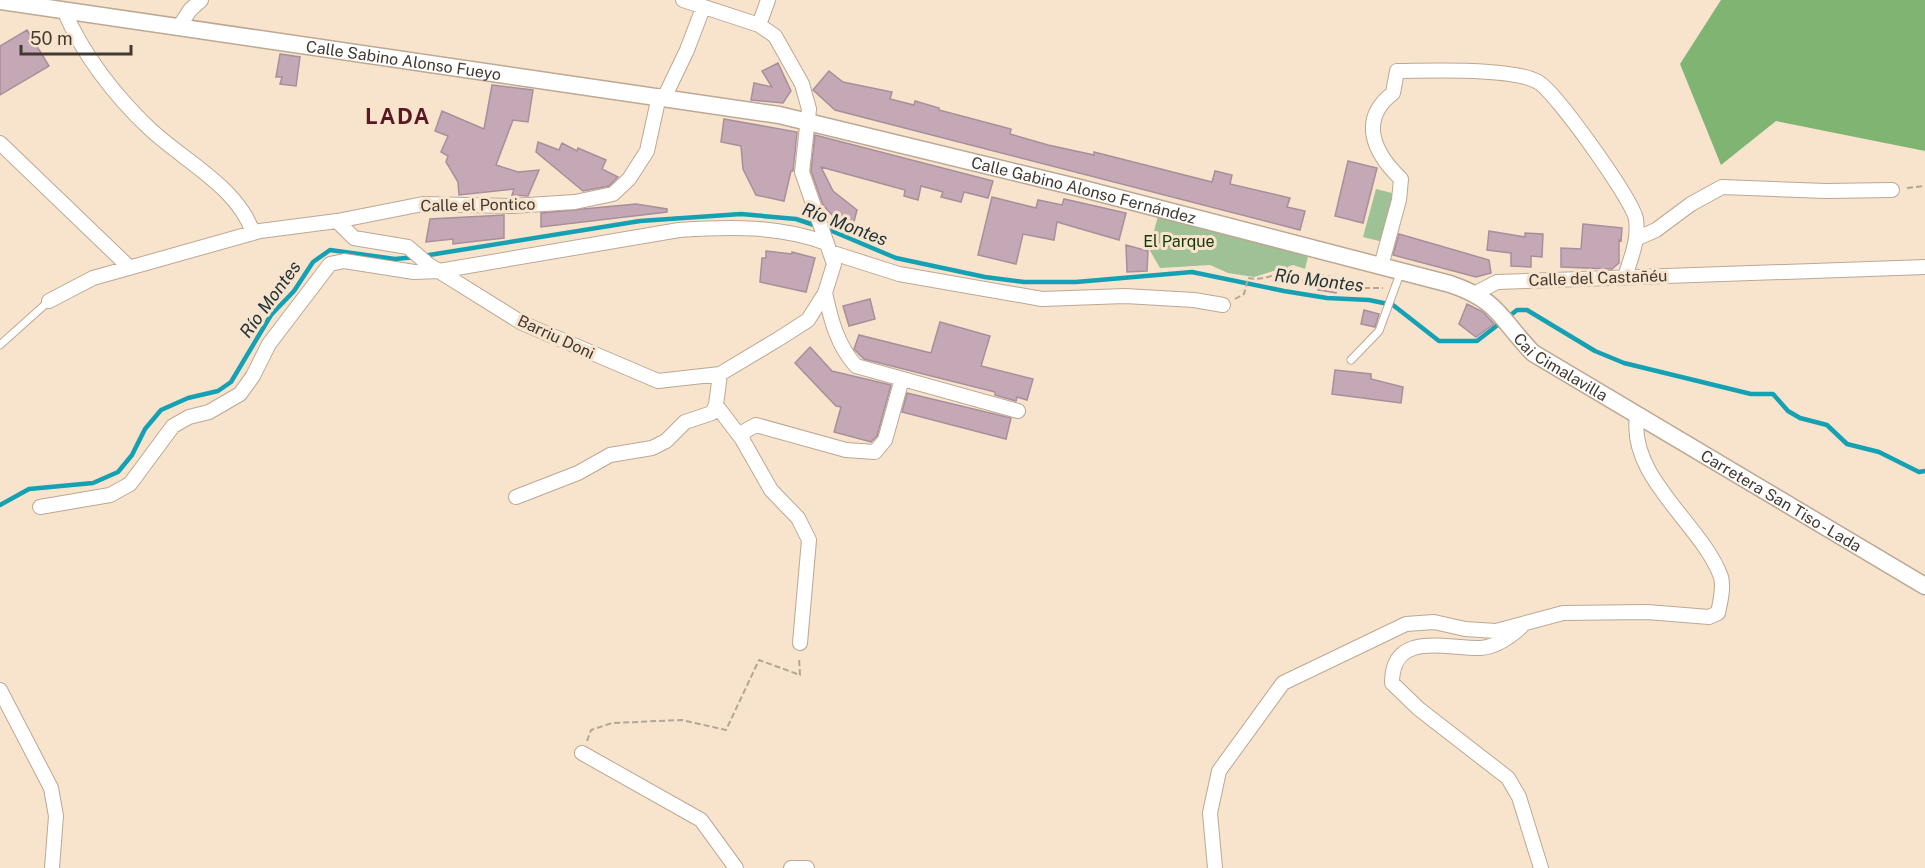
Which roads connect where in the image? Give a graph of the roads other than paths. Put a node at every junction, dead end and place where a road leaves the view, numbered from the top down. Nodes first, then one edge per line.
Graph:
1 (201, 0) edge
2 (683, 0) edge
3 (768, 0) edge
4 (0, 1) edge
5 (18, 2) edge
6 (703, 8) junction
7 (64, 10) junction
8 (759, 25) junction
9 (179, 27) junction
10 (662, 96) junction
11 (807, 121) junction
12 (0, 143) edge
13 (1892, 190) road end
14 (337, 221) junction
15 (253, 233) junction
16 (1638, 238) junction
17 (826, 244) junction
18 (1381, 266) junction
19 (129, 267) junction
20 (1925, 267) edge
21 (434, 268) junction
22 (1401, 272) junction
23 (1625, 277) junction
24 (825, 293) junction
25 (1476, 293) junction
26 (49, 301) joint
27 (1223, 306) dead end
28 (1495, 306) joint
29 (0, 345) edge
30 (1351, 360) dead end
31 (720, 374) junction
32 (902, 379) junction
33 (716, 405) junction
34 (1018, 411) dead end
35 (1637, 417) junction
36 (742, 439) junction
37 (516, 497) dead end
38 (40, 507) dead end
39 (1925, 586) edge
40 (1526, 622) junction
41 (800, 643) road end
42 (0, 690) edge
43 (582, 753) road end
44 (52, 868) edge
45 (736, 868) edge
46 (791, 868) edge
47 (807, 868) edge
48 (1215, 868) edge
49 (1541, 868) edge

1 - 9 street
2 - 6 street
3 - 8 street
4 - 5 street, Calle Sabino Alonso Fueyo
5 - 7 street, Calle Sabino Alonso Fueyo
6 - 8 street
6 - 10 street, Calle el Pontico
7 - 9 street, Calle Sabino Alonso Fueyo
7 - 15 street
8 - 11 street, Barriu Doni
9 - 10 street, Calle Sabino Alonso Fueyo
10 - 11 street, Calle Sabino Alonso Fueyo
10 - 14 street, Calle el Pontico
11 - 17 street, Barriu Doni
11 - 18 street, Calle Gabino Alonso Fernández
12 - 19 street
13 - 16 street
14 - 15 street, Calle el Pontico
14 - 21 street, Barriu Doni
15 - 19 street, Calle el Pontico
16 - 18 street
16 - 23 street
17 - 21 street
17 - 24 street, Barriu Doni
17 - 27 street
18 - 22 street, Calle Gabino Alonso Fernández
19 - 26 street, Calle el Pontico
20 - 23 street, Calle del Castañéu
21 - 31 street, Barriu Doni
21 - 38 street
22 - 25 street, Calle Gabino Alonso Fernández
22 - 30 lane
23 - 25 street, Calle del Castañéu
24 - 31 street, Barriu Doni
24 - 32 street
25 - 28 street, Calle Gabino Alonso Fernández
26 - 29 lane, Calle el Pontico
28 - 35 street, Cai Cimalavilla
31 - 33 street
32 - 34 street
32 - 36 street
33 - 36 street
33 - 37 street
35 - 39 street, Carretera San Tiso - Lada
35 - 40 street
36 - 41 street
40 - 48 street
40 - 49 street
42 - 44 street
43 - 45 street
46 - 47 street

